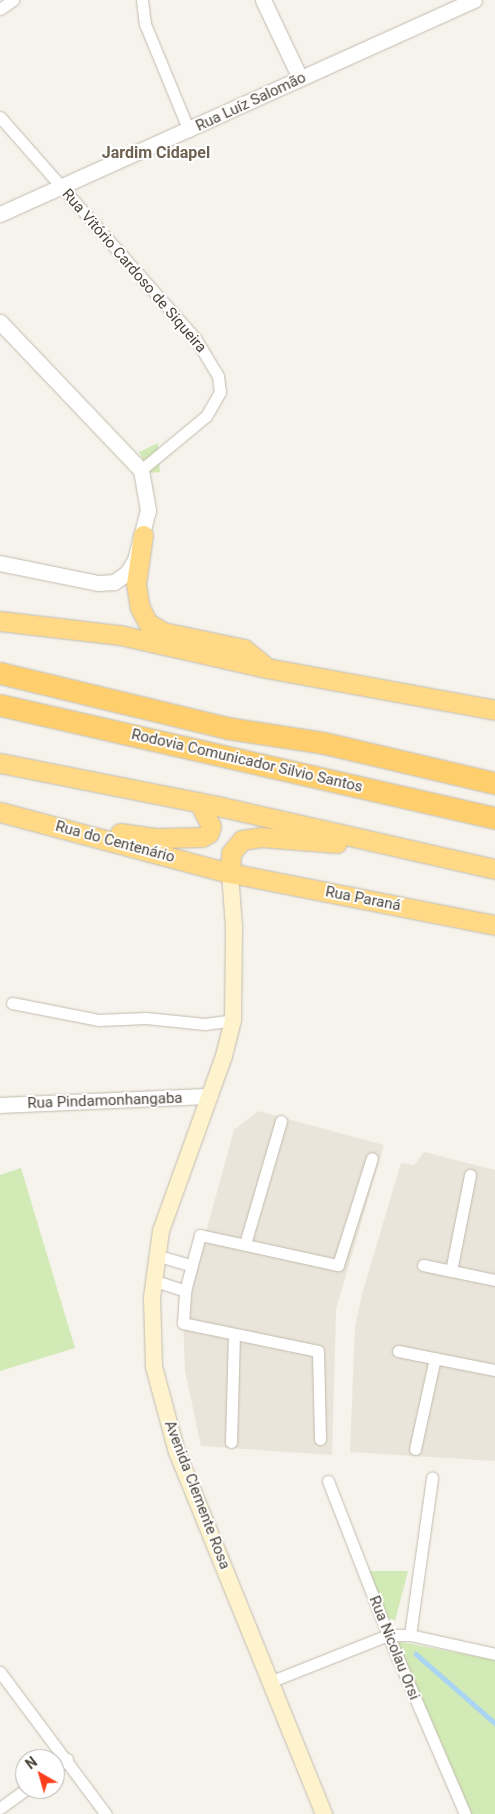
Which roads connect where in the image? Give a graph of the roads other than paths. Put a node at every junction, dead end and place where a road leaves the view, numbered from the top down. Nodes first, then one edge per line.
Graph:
1 (13, 0) edge
2 (142, 0) edge
3 (264, 0) edge
4 (474, 0) edge
5 (0, 9) edge
6 (300, 78) junction
7 (0, 117) edge
8 (189, 131) junction
9 (61, 186) junction
10 (0, 214) edge
11 (0, 322) edge
12 (141, 470) junction
13 (143, 535) junction
14 (0, 563) edge
15 (0, 621) edge
16 (266, 668) junction
17 (0, 673) edge
18 (0, 705) edge
19 (495, 710) edge
20 (0, 763) edge
21 (495, 783) edge
22 (199, 802) junction
23 (0, 812) edge
24 (495, 818) edge
25 (44, 823) junction
26 (410, 850) junction
27 (495, 870) edge
28 (230, 873) junction
29 (495, 925) edge
30 (12, 1004) dead end
31 (233, 1020) junction
32 (210, 1096) junction
33 (0, 1105) edge
34 (281, 1122) dead end
35 (372, 1158) dead end
36 (470, 1175) dead end
37 (245, 1244) junction
38 (155, 1255) junction
39 (190, 1265) junction
40 (423, 1265) dead end
41 (451, 1270) junction
42 (152, 1280) junction
43 (495, 1280) edge
44 (184, 1291) junction
45 (234, 1335) junction
46 (398, 1351) dead end
47 (435, 1358) junction
48 (495, 1370) edge
49 (320, 1439) dead end
50 (232, 1442) dead end
51 (415, 1448) dead end
52 (432, 1478) dead end
53 (328, 1481) dead end
54 (388, 1635) junction
55 (410, 1635) junction
56 (495, 1654) edge
57 (0, 1672) edge
58 (272, 1681) junction
59 (67, 1759) joint
60 (15, 1797) edge
61 (0, 1808) edge
62 (106, 1814) edge
63 (324, 1814) edge
64 (465, 1814) edge

1 - 5 street
2 - 8 street
3 - 6 street
4 - 6 street, Rua Luíz Salomão
6 - 8 street, Rua Luíz Salomão
7 - 9 street, Rua Vitório Cardoso de Siqueira
8 - 9 street, Rua Luíz Salomão
9 - 10 street, Rua Luíz Salomão
9 - 12 street, Rua Vitório Cardoso de Siqueira
11 - 12 street
12 - 13 street
13 - 14 street
13 - 16 highway
15 - 16 highway
16 - 19 highway
17 - 21 highway, Rodovia Comunicador Silvio Santos
18 - 24 highway, Rodovia Comunicador Silvio Santos
20 - 22 highway
22 - 25 highway
22 - 26 highway
23 - 25 highway, Rua do Centenário
25 - 28 highway, Rua do Centenário
26 - 27 highway
26 - 28 highway
28 - 29 highway, Rua Paraná
28 - 31 main road, Avenida Clemente Rosa
30 - 31 street
31 - 32 main road, Avenida Clemente Rosa
32 - 33 street, Rua Pindamonhangaba
32 - 38 main road, Avenida Clemente Rosa
34 - 37 street
35 - 37 street
36 - 41 street
37 - 39 street
38 - 39 street
38 - 42 main road, Avenida Clemente Rosa
39 - 44 street
40 - 41 street
41 - 43 street
42 - 44 street
42 - 58 main road, Avenida Clemente Rosa
44 - 45 street
45 - 49 street
45 - 50 street
46 - 47 street
47 - 48 street
47 - 51 street
52 - 55 street
53 - 54 street, Rua Nicolau Orsi
54 - 55 street
54 - 58 street
54 - 64 street, Rua Nicolau Orsi
55 - 56 street
57 - 59 street
58 - 63 main road, Avenida Clemente Rosa
59 - 62 street
60 - 61 street

